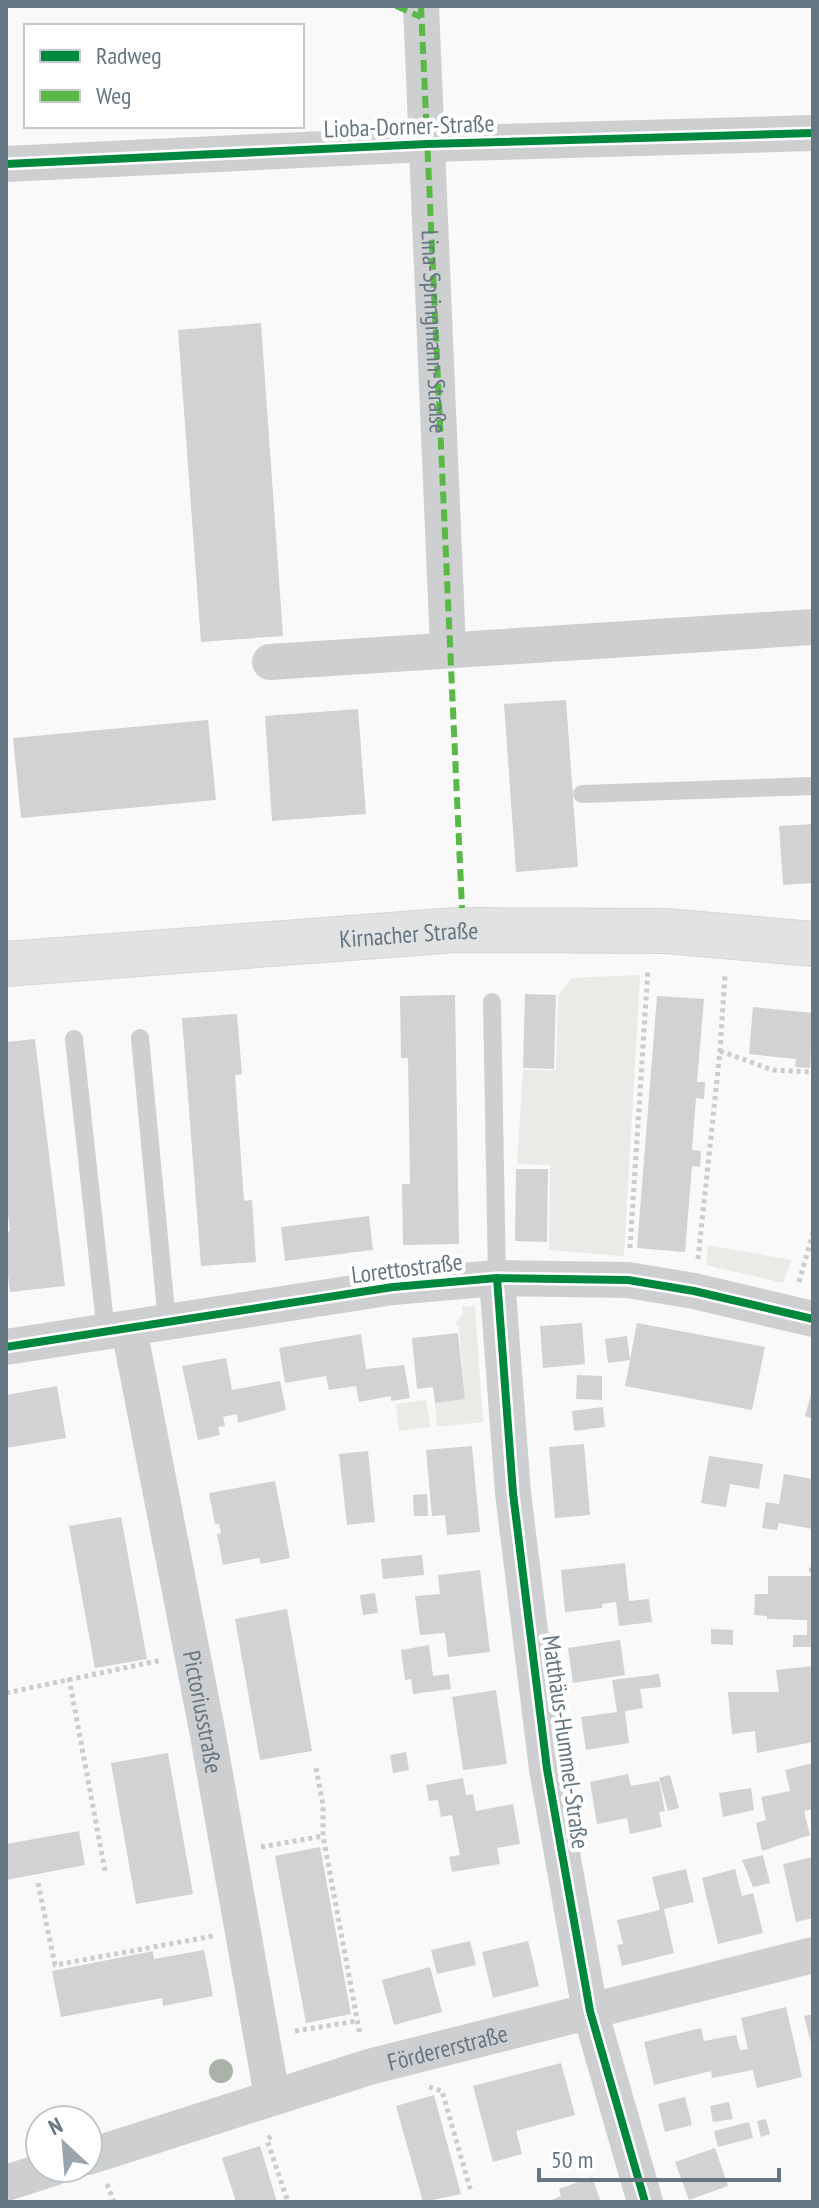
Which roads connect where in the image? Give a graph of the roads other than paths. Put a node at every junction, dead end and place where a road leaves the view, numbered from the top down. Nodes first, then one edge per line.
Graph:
1 (413, 10) edge
2 (813, 133) edge
3 (427, 144) junction
4 (6, 164) edge
5 (813, 627) edge
6 (448, 648) junction
7 (270, 662) dead end
8 (813, 786) edge
9 (582, 794) dead end
10 (813, 944) edge
11 (6, 964) edge
12 (492, 1002) dead end
13 (140, 1038) dead end
14 (74, 1039) dead end
15 (497, 1278) junction
16 (802, 1316) edge
17 (167, 1322) junction
18 (117, 1331) junction
19 (6, 1347) edge
20 (813, 1955) edge
21 (590, 2011) junction
22 (282, 2094) junction
23 (104, 2152) edge
24 (645, 2202) edge

1 - 3 street, Lina-Springmann-Straße
2 - 3 street, Lioba-Dorner-Straße
3 - 4 street, Lioba-Dorner-Straße
3 - 6 street, Lina-Springmann-Straße
5 - 6 street
6 - 7 street
8 - 9 lane
10 - 11 main road, Kirnacher Straße
12 - 15 lane
13 - 17 lane
14 - 18 lane
15 - 16 street, Lorettostraße
15 - 17 street, Lorettostraße
15 - 21 street, Matthäus-Hummel-Straße
17 - 18 street, Lorettostraße
18 - 19 street, Lorettostraße
18 - 22 street, Pictoriusstraße
20 - 21 street, Fördererstraße
21 - 22 street, Fördererstraße
21 - 24 street, Matthäus-Hummel-Straße
22 - 23 street, Fördererstraße

